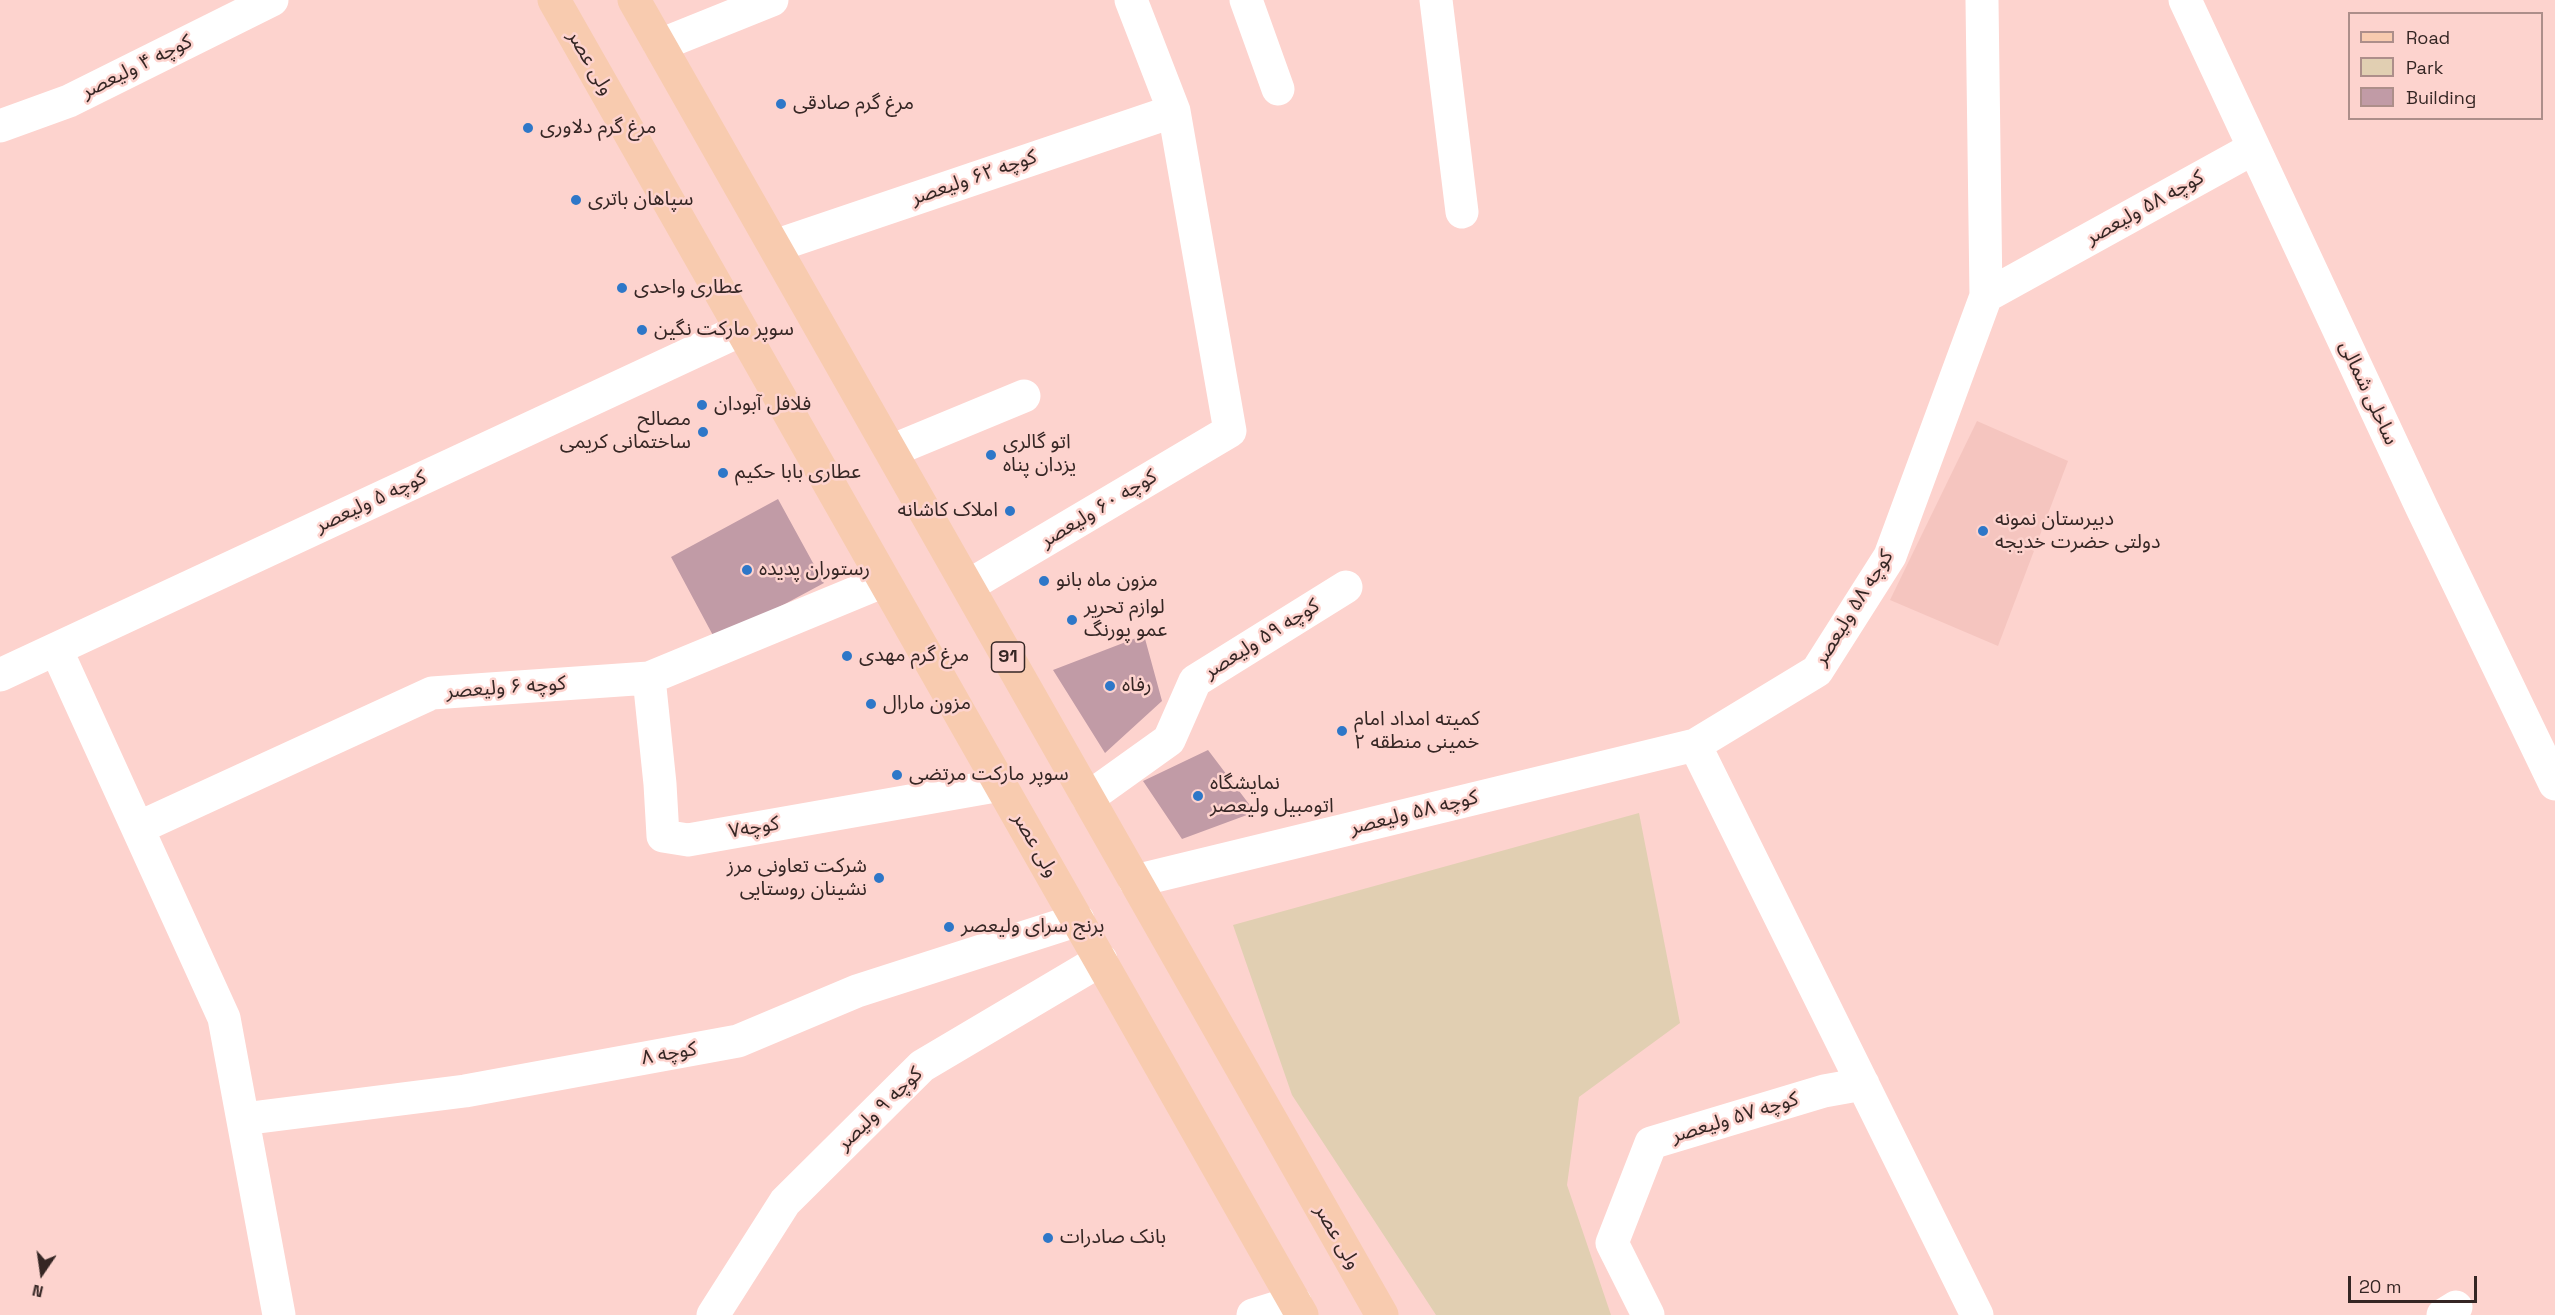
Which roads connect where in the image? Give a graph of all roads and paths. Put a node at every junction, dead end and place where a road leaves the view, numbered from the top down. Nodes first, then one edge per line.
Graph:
1 (269, 0) edge
2 (554, 0) edge
3 (634, 0) edge
4 (772, 0) edge
5 (1131, 0) edge
6 (1246, 0) edge
7 (1436, 0) edge
8 (1982, 0) edge
9 (2185, 0) edge
10 (660, 45) junction
11 (1278, 89) dead end
12 (1174, 111) junction
13 (0, 126) edge
14 (2254, 148) junction
15 (1462, 212) dead end
16 (775, 246) junction
17 (1986, 296) junction
18 (741, 330) junction
19 (1024, 396) dead end
20 (891, 451) junction
21 (884, 581) junction
22 (968, 586) junction
23 (1346, 587) dead end
24 (56, 649) junction
25 (0, 675) edge
26 (649, 678) junction
27 (1695, 744) junction
28 (2555, 784) edge
29 (1000, 785) junction
30 (1088, 798) junction
31 (138, 828) junction
32 (1135, 881) junction
33 (1077, 920) junction
34 (1101, 960) junction
35 (1863, 1084) junction
36 (243, 1119) junction
37 (1298, 1308) edge
38 (279, 1315) edge
39 (713, 1315) edge
40 (1253, 1315) edge
41 (1382, 1315) edge
42 (1648, 1315) edge
43 (1977, 1315) edge

1 - 13 street, کوچه ۴ ولیعصر
2 - 18 main road, ولی عصر
3 - 10 main road, ولی عصر / 91
4 - 10 street
5 - 12 street
6 - 11 street
7 - 15 street
8 - 17 street
9 - 14 street, ساحلی شمالی
10 - 16 main road, ولی عصر / 91
12 - 16 street, کوچه ۶۲ ولیعصر
12 - 22 street, کوچه ۶۰ ولیعصر
14 - 17 street, کوچه ۵۸ ولیعصر
14 - 28 street, ساحلی شمالی
16 - 20 main road, ولی عصر / 91
17 - 27 street, کوچه ۵۸ ولیعصر
18 - 21 main road, ولی عصر
18 - 24 street, کوچه ۵ ولیعصر
19 - 20 street
20 - 22 main road, ولی عصر / 91
21 - 26 street, کوچه ۶ ولیعصر
21 - 29 main road, ولی عصر
22 - 30 main road, ولی عصر / 91
23 - 30 street, کوچه ۵۹ ولیعصر
24 - 25 street, کوچه ۵ ولیعصر
24 - 31 street
26 - 29 street, کوچه۷
26 - 31 street, کوچه ۶ ولیعصر
27 - 32 street, کوچه ۵۸ ولیعصر
27 - 35 street
29 - 33 main road, ولی عصر
30 - 32 main road, ولی عصر / 91
31 - 36 street
32 - 41 main road, ولی عصر / 91
33 - 34 main road, ولی عصر
33 - 36 street, کوچه ۸
34 - 37 main road, ولی عصر
34 - 39 street, کوچه ۹ ولیصر
35 - 42 street, کوچه ۵۷ ولیعصر
35 - 43 street
36 - 38 street
37 - 40 street

